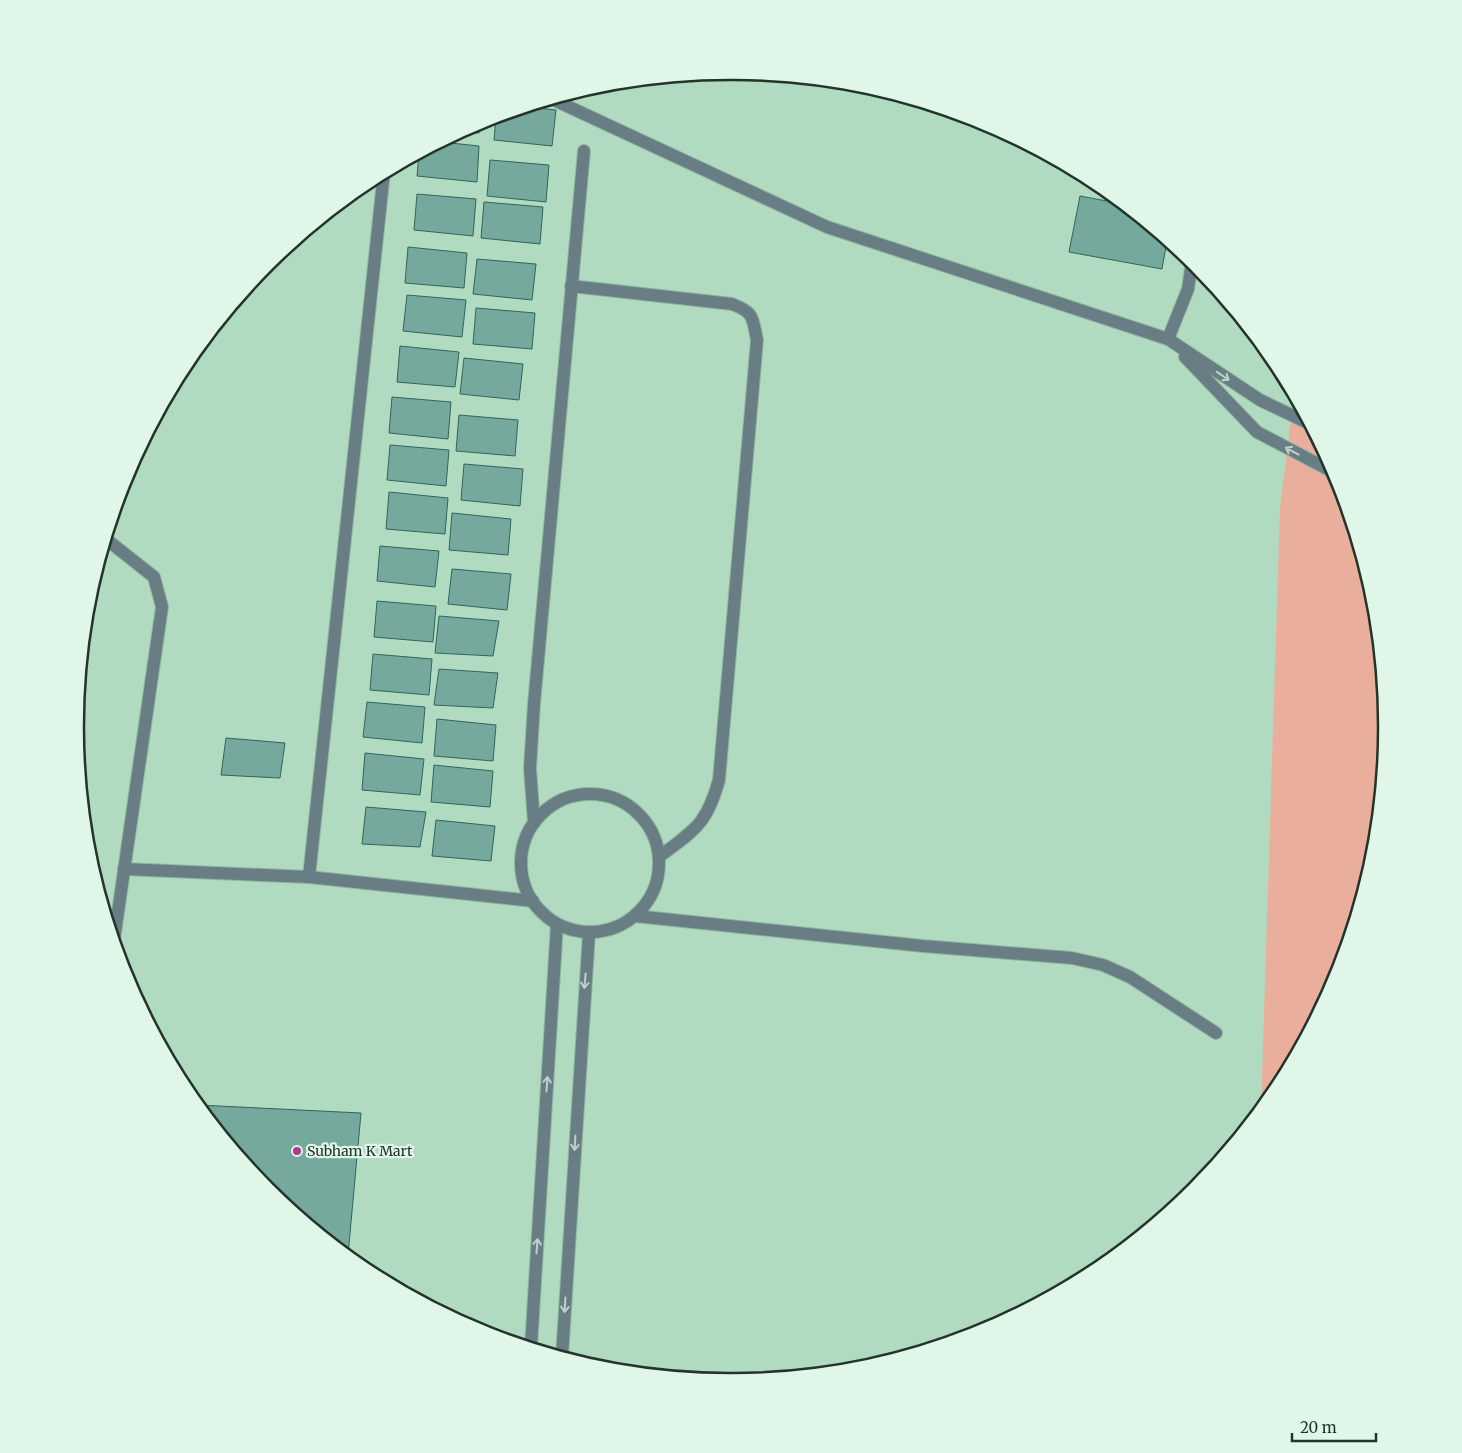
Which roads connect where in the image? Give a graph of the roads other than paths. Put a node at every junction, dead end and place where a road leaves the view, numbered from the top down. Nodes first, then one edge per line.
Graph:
1 (561, 103) edge
2 (584, 151) dead end
3 (383, 182) edge
4 (1191, 272) edge
5 (571, 286) junction
6 (1168, 339) junction
7 (1299, 419) edge
8 (1322, 466) edge
9 (111, 544) edge
10 (534, 823) junction
11 (659, 856) junction
12 (124, 869) junction
13 (309, 877) junction
14 (533, 901) junction
15 (635, 916) junction
16 (557, 924) junction
17 (116, 925) edge
18 (589, 932) junction
19 (1216, 1033) dead end
20 (531, 1341) edge
21 (562, 1351) edge

1 - 6 street
2 - 5 street
3 - 13 street
4 - 6 street
5 - 10 street
5 - 11 street
6 -> 7 street
8 -> 6 street
9 - 12 street
10 - 11 street
10 - 14 street
11 - 15 street
12 - 13 street
12 - 17 street
13 - 14 street
14 - 16 street
15 - 18 street
15 - 19 street
16 - 18 street
20 -> 16 street
18 -> 21 street

